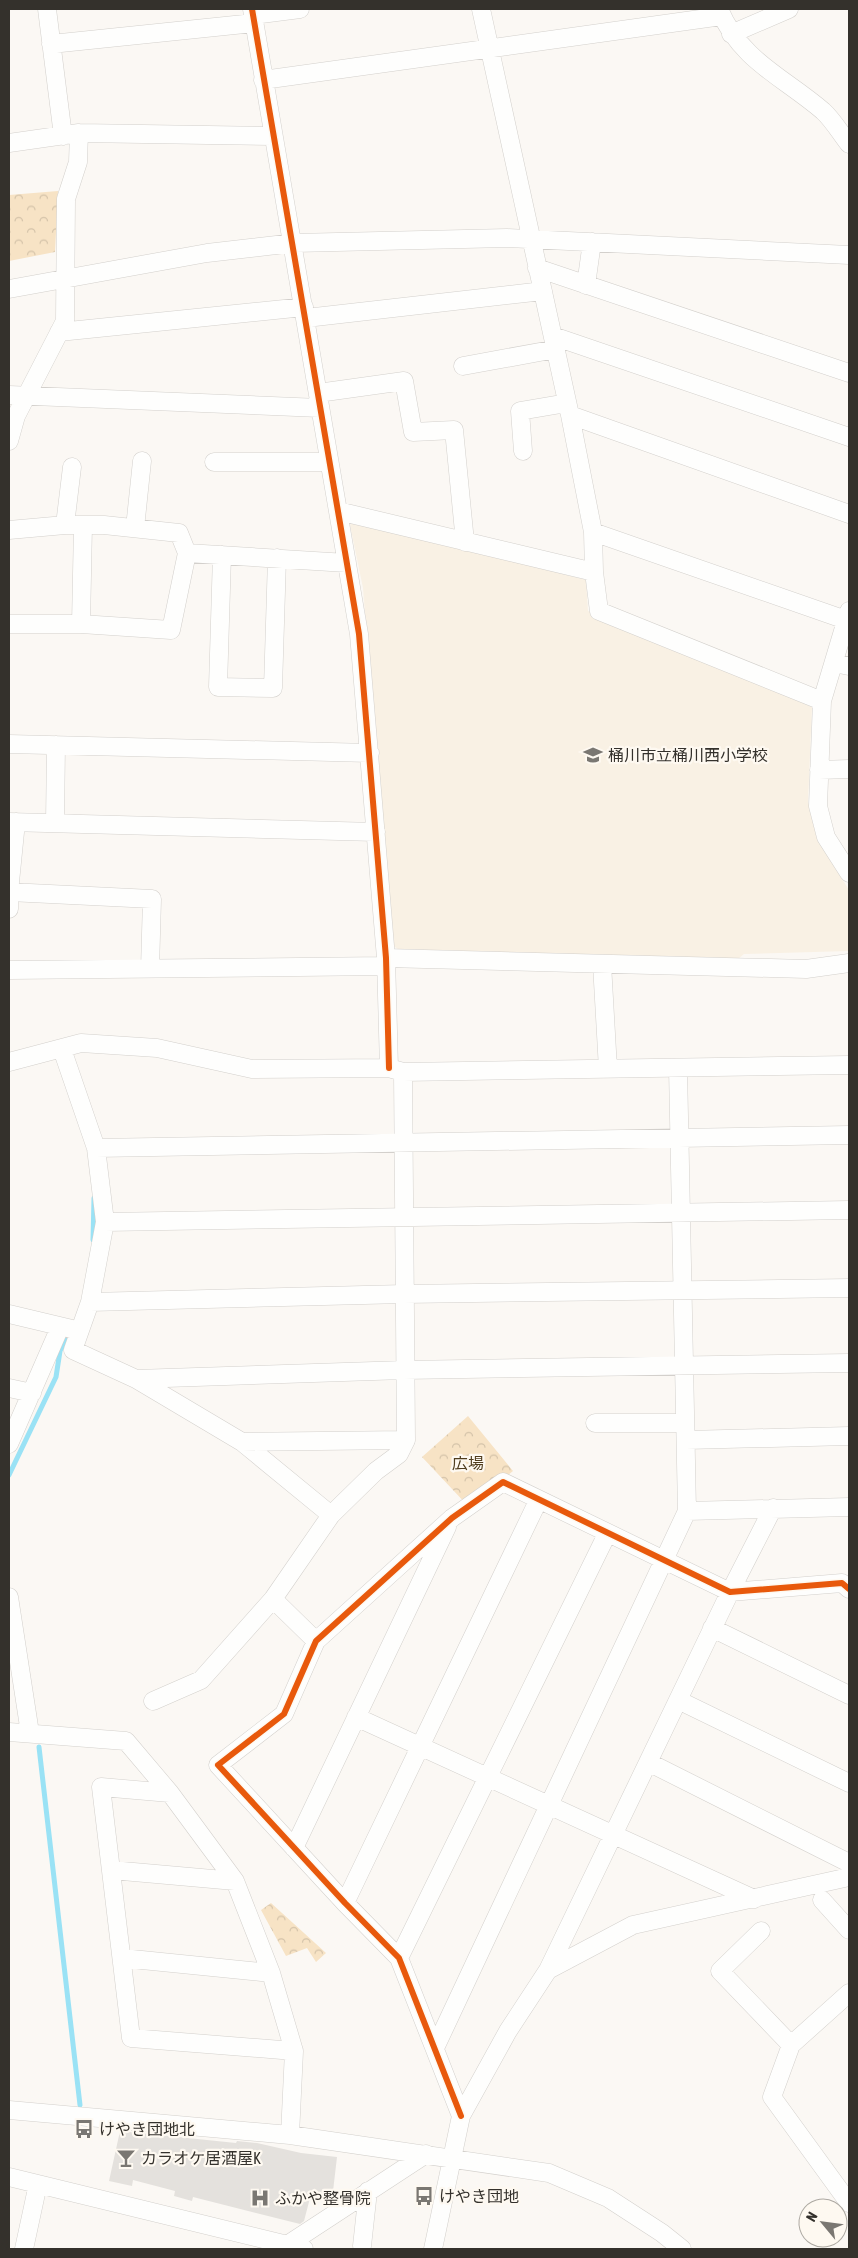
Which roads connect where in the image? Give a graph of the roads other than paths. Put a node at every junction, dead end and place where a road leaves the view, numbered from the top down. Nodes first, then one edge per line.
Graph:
1 (47, 9) edge
2 (300, 9) edge
3 (482, 9) edge
4 (789, 9) edge
5 (720, 12) edge
6 (253, 16) edge
7 (731, 34) junction
8 (51, 44) junction
9 (490, 47) junction
10 (263, 80) junction
11 (71, 135) junction
12 (272, 136) junction
13 (9, 143) edge
14 (849, 144) edge
15 (532, 240) junction
16 (592, 242) junction
17 (294, 243) junction
18 (849, 255) edge
19 (537, 268) junction
20 (66, 279) junction
21 (586, 285) junction
22 (9, 290) edge
23 (542, 291) junction
24 (305, 313) junction
25 (59, 332) junction
26 (554, 342) junction
27 (463, 366) dead end
28 (849, 373) edge
29 (17, 396) edge
30 (319, 401) junction
31 (569, 409) junction
32 (849, 437) edge
33 (9, 441) edge
34 (524, 451) dead end
35 (142, 461) dead end
36 (214, 462) dead end
37 (329, 462) junction
38 (72, 467) dead end
39 (338, 511) junction
40 (849, 514) edge
41 (65, 525) junction
42 (84, 525) junction
43 (135, 528) junction
44 (9, 530) edge
45 (593, 532) junction
46 (465, 542) junction
47 (187, 553) junction
48 (222, 555) junction
49 (277, 558) junction
50 (347, 563) junction
51 (594, 572) junction
52 (848, 616) edge
53 (9, 624) edge
54 (81, 624) junction
55 (842, 664) edge
56 (822, 701) junction
57 (9, 744) edge
58 (56, 745) junction
59 (370, 753) junction
60 (849, 769) edge
61 (818, 770) junction
62 (12, 822) edge
63 (55, 823) junction
64 (376, 832) junction
65 (844, 854) edge
66 (849, 873) edge
67 (9, 892) edge
68 (9, 909) edge
69 (386, 962) junction
70 (849, 963) edge
71 (602, 964) junction
72 (150, 969) junction
73 (9, 970) edge
74 (62, 1049) junction
75 (9, 1062) edge
76 (849, 1065) edge
77 (678, 1068) junction
78 (608, 1069) junction
79 (396, 1070) junction
80 (849, 1135) edge
81 (680, 1138) junction
82 (403, 1143) junction
83 (96, 1148) junction
84 (849, 1210) edge
85 (681, 1213) junction
86 (403, 1217) junction
87 (105, 1222) junction
88 (849, 1288) edge
89 (683, 1291) junction
90 (404, 1294) junction
91 (90, 1302) junction
92 (9, 1314) edge
93 (60, 1327) junction
94 (79, 1330) junction
95 (849, 1363) edge
96 (684, 1366) junction
97 (404, 1370) junction
98 (136, 1379) junction
99 (9, 1388) edge
100 (32, 1393) junction
101 (595, 1423) dead end
102 (686, 1423) junction
103 (849, 1436) edge
104 (406, 1440) junction
105 (686, 1440) junction
106 (242, 1442) junction
107 (9, 1444) edge
108 (538, 1501) junction
109 (773, 1508) junction
110 (849, 1508) edge
111 (687, 1511) junction
112 (331, 1515) junction
113 (452, 1518) junction
114 (607, 1534) junction
115 (663, 1561) junction
116 (847, 1585) edge
117 (730, 1592) junction
118 (9, 1597) edge
119 (273, 1599) junction
120 (712, 1628) junction
121 (316, 1641) junction
122 (13, 1654) edge
123 (849, 1695) edge
124 (153, 1700) dead end
125 (678, 1700) junction
126 (356, 1717) junction
127 (9, 1732) edge
128 (30, 1733) junction
129 (421, 1746) junction
130 (648, 1762) junction
131 (489, 1778) junction
132 (849, 1783) edge
133 (170, 1793) junction
134 (550, 1805) junction
135 (613, 1835) junction
136 (294, 1848) junction
137 (849, 1863) edge
138 (111, 1870) junction
139 (849, 1877) edge
140 (235, 1881) junction
141 (754, 1899) junction
142 (822, 1900) dead end
143 (345, 1903) junction
144 (849, 1930) edge
145 (761, 1931) dead end
146 (122, 1958) junction
147 (400, 1958) junction
148 (548, 1970) junction
149 (271, 1973) junction
150 (849, 1993) edge
151 (791, 2045) junction
152 (435, 2048) junction
153 (294, 2050) junction
154 (9, 2110) edge
155 (461, 2116) junction
156 (290, 2135) junction
157 (426, 2154) junction
158 (452, 2158) junction
159 (9, 2178) edge
160 (38, 2184) junction
161 (368, 2191) junction
162 (849, 2203) edge
163 (362, 2246) dead end
164 (283, 2247) edge
165 (24, 2249) edge
166 (304, 2249) edge
167 (433, 2249) edge
168 (682, 2249) edge

1 - 8 street
2 - 6 street
3 - 9 street
4 - 7 street
5 - 7 street
5 - 9 street
6 - 8 street
6 - 10 street
7 - 14 street
8 - 11 street
9 - 10 street
9 - 15 street
10 - 12 street
11 - 12 street
11 - 13 street
11 - 20 street
12 - 17 street
15 - 16 street
15 - 17 street
15 - 19 street
16 - 18 street
16 - 21 street
17 - 20 street
17 - 24 street
19 - 21 street
19 - 23 street
20 - 22 street
20 - 25 street
21 - 28 street
23 - 24 street
23 - 26 street
24 - 25 street
24 - 30 street
25 - 29 street
26 - 27 street
26 - 31 street
26 - 32 street
29 - 30 street
29 - 33 street
30 - 37 street
30 - 46 street
31 - 34 street
31 - 40 street
31 - 45 street
35 - 43 street
36 - 37 street
37 - 39 street
38 - 41 street
39 - 46 street
39 - 50 street
41 - 42 street
41 - 44 street
42 - 43 street
42 - 54 street
43 - 47 street
45 - 51 street
45 - 52 street
46 - 51 street
47 - 48 street
47 - 54 street
48 - 49 street
48 - 49 street
49 - 50 street
50 - 59 street
51 - 56 street
52 - 55 street
53 - 54 street
55 - 56 street
56 - 61 street
57 - 58 street
58 - 59 street
58 - 63 street
59 - 64 street
60 - 61 street
61 - 65 street
62 - 63 street
62 - 67 street
63 - 64 street
64 - 69 street
65 - 66 street
67 - 68 street
67 - 72 street
69 - 71 street
69 - 72 street
69 - 79 street
70 - 71 street
71 - 78 street
72 - 73 street
74 - 75 street
74 - 79 street
74 - 83 street
76 - 77 street
77 - 78 street
77 - 81 street
78 - 79 street
79 - 82 street
80 - 81 street
81 - 82 street
81 - 85 street
82 - 83 street
82 - 86 street
83 - 87 street
84 - 85 street
85 - 86 street
85 - 89 street
86 - 87 street
86 - 90 street
87 - 91 street
88 - 89 street
89 - 90 street
89 - 96 street
90 - 91 street
90 - 97 street
91 - 94 street
92 - 93 street
93 - 94 street
93 - 100 street
94 - 98 street
95 - 96 street
96 - 97 street
96 - 102 street
97 - 98 street
97 - 104 street
98 - 106 street
99 - 100 street
100 - 107 street
101 - 102 street
102 - 105 street
103 - 105 street
104 - 106 street
104 - 112 street
105 - 111 street
106 - 112 street
108 - 113 street
108 - 114 street
108 - 129 street
109 - 110 street
109 - 111 street
109 - 117 street
111 - 115 street
112 - 119 street
113 - 121 street
113 - 126 street
114 - 115 street
114 - 131 street
115 - 117 street
115 - 134 street
116 - 117 street
117 - 120 street
118 - 122 street
119 - 121 street
119 - 124 street
120 - 123 street
120 - 125 street
121 - 136 street
122 - 128 street
125 - 130 street
125 - 132 street
126 - 129 street
126 - 136 street
127 - 128 street
128 - 133 street
129 - 131 street
129 - 143 street
130 - 135 street
130 - 137 street
131 - 134 street
131 - 147 street
133 - 138 street
133 - 140 street
134 - 135 street
134 - 152 street
135 - 141 street
135 - 148 street
136 - 143 street
138 - 140 street
138 - 146 street
139 - 141 street
140 - 149 street
141 - 148 street
142 - 144 street
143 - 147 street
145 - 151 street
146 - 149 street
146 - 153 street
147 - 152 street
148 - 155 street
149 - 153 street
150 - 151 street
151 - 162 street
152 - 155 street
153 - 156 street
154 - 156 street
155 - 158 street
156 - 157 street
157 - 158 street
157 - 161 street
158 - 167 street
158 - 168 street
159 - 160 street
160 - 164 street
160 - 165 street
161 - 163 street
161 - 164 street
164 - 166 street

